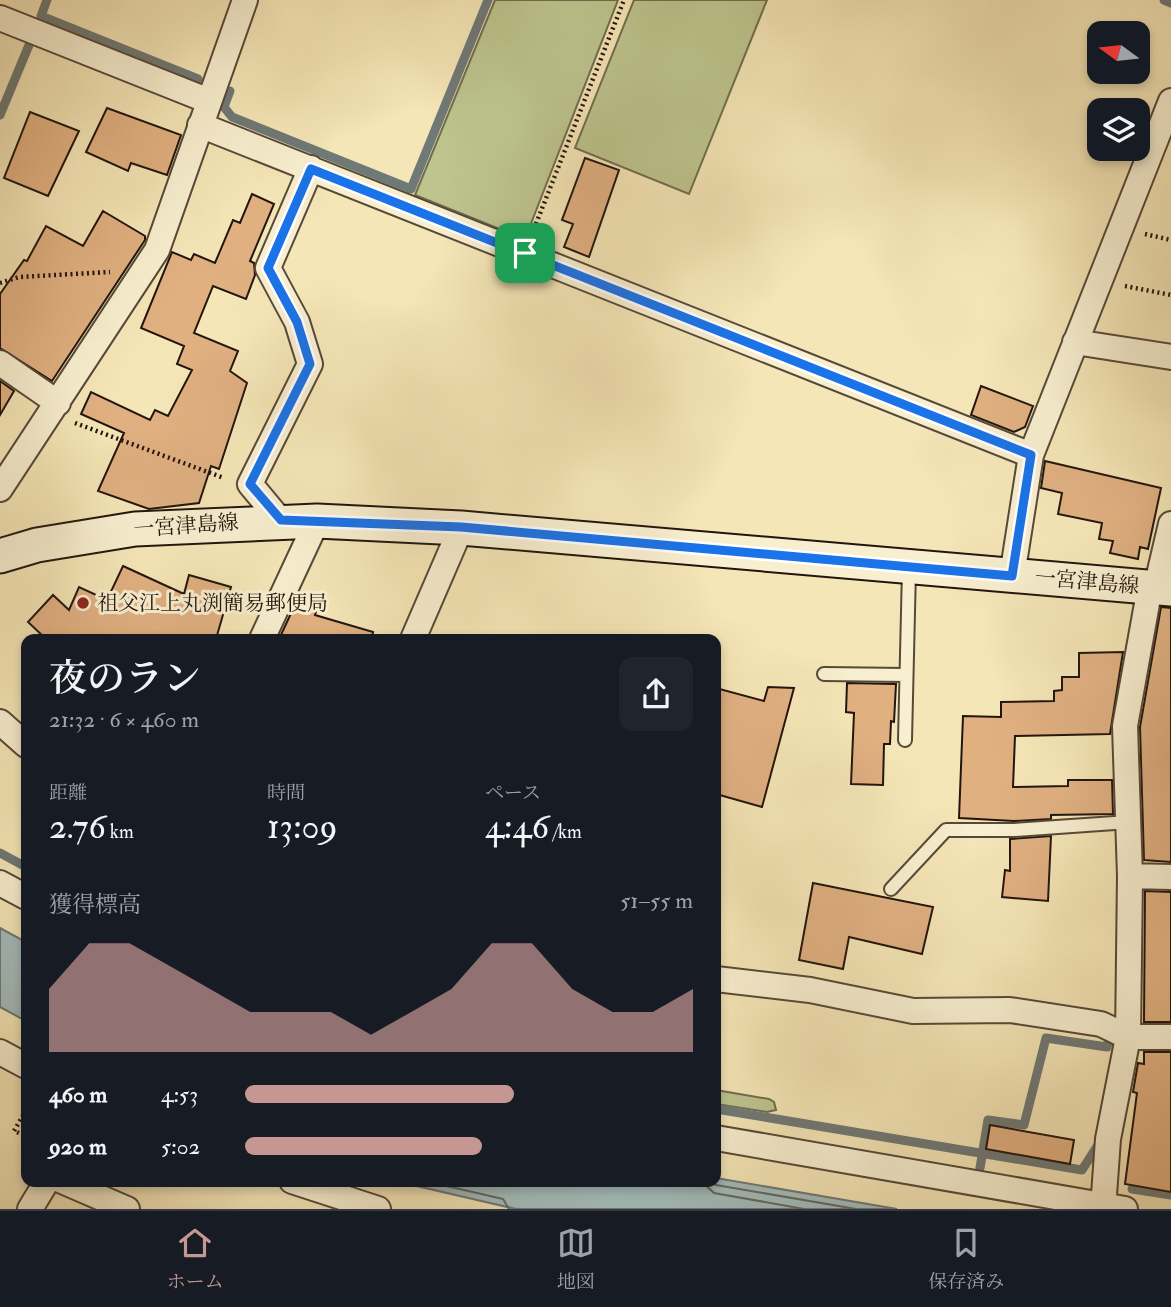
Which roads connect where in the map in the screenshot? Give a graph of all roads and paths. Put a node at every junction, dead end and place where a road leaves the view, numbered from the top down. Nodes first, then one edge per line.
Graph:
1 (245, 0) edge
2 (624, 0) edge
3 (0, 18) edge
4 (209, 101) junction
5 (1171, 101) edge
6 (200, 125) junction
7 (311, 169) junction
8 (525, 253) junction
9 (144, 271) junction
10 (1100, 281) junction
11 (0, 283) edge
12 (1171, 295) edge
13 (1075, 342) junction
14 (1171, 357) edge
15 (0, 363) edge
16 (55, 408) junction
17 (1031, 455) junction
18 (250, 484) junction
19 (0, 489) edge
20 (281, 520) junction
21 (317, 521) junction
22 (1171, 524) edge
23 (461, 527) junction
24 (0, 556) edge
25 (909, 568) junction
26 (1012, 576) junction
27 (1159, 588) edge
28 (264, 634) edge
29 (415, 634) edge
30 (824, 674) dead end
31 (906, 675) junction
32 (0, 722) edge
33 (21, 740) edge
34 (905, 740) dead end
35 (1129, 822) junction
36 (1130, 876) junction
37 (1171, 877) edge
38 (0, 883) edge
39 (891, 889) dead end
40 (21, 894) edge
41 (721, 980) edge
42 (1128, 1037) junction
43 (1171, 1037) edge
44 (0, 1052) edge
45 (21, 1063) edge
46 (21, 1120) edge
47 (21, 1134) edge
48 (721, 1139) edge
49 (43, 1187) edge
50 (76, 1187) edge
51 (310, 1187) edge
52 (1110, 1208) edge
53 (30, 1209) edge
54 (127, 1209) edge
55 (378, 1209) edge

1 - 4 street
2 - 8 path
3 - 4 street
4 - 6 street
5 - 10 street
6 - 7 street
6 - 9 street
7 - 8 street
7 - 18 street
8 - 17 street
9 - 11 path
9 - 16 street
10 - 12 path
10 - 13 street
13 - 14 street
13 - 17 street
15 - 16 street
16 - 18 path
16 - 19 street
17 - 26 street
18 - 20 street
20 - 21 main road, 一宮津島線
20 - 24 main road, 一宮津島線
21 - 23 main road, 一宮津島線
21 - 28 street
22 - 27 street
23 - 25 main road, 一宮津島線
23 - 29 street
25 - 26 main road, 一宮津島線
25 - 31 lane
26 - 27 main road, 一宮津島線
27 - 35 street
30 - 31 lane
31 - 34 lane
32 - 33 street
35 - 36 street
35 - 39 lane
36 - 37 street
36 - 42 street
38 - 40 street
41 - 42 street
42 - 43 street
42 - 52 street
44 - 45 street
46 - 47 path
48 - 52 street
49 - 53 street
50 - 54 street
51 - 55 street

